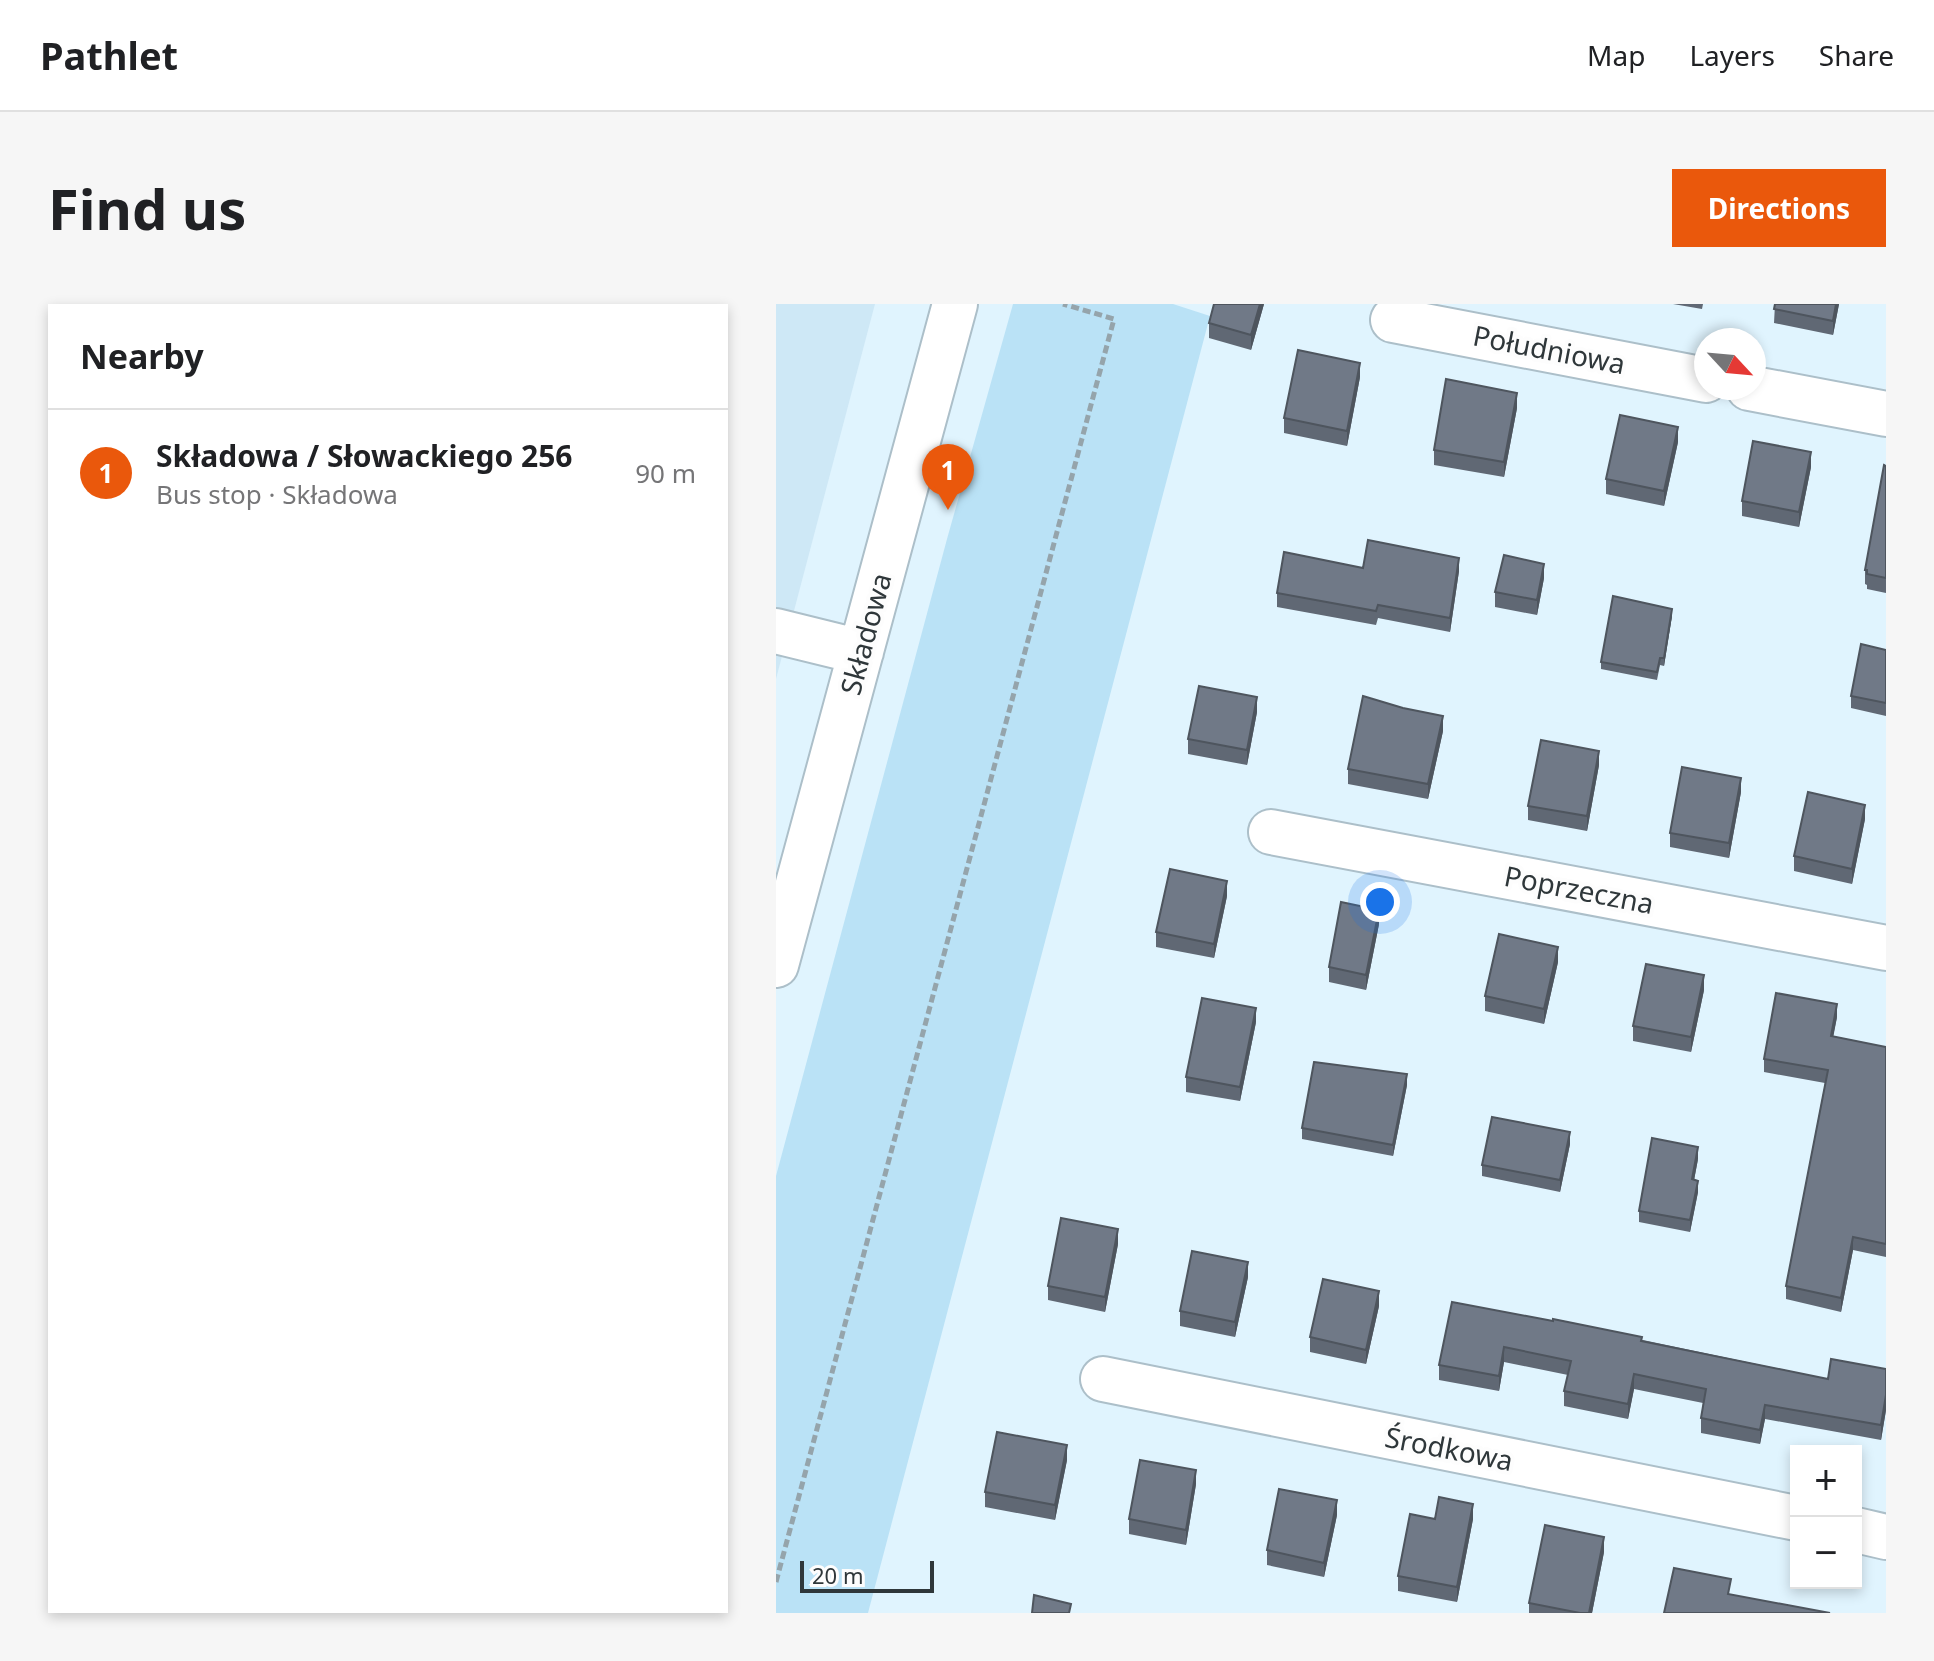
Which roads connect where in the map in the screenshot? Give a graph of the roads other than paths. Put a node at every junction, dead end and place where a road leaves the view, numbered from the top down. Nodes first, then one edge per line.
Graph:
1 (946, 306) edge
2 (1393, 320) dead end
3 (1694, 378) edge
4 (1766, 391) edge
5 (1886, 414) edge
6 (776, 631) edge
7 (861, 652) junction
8 (1271, 832) dead end
9 (1886, 948) edge
10 (776, 965) edge
11 (1103, 1379) dead end
12 (1791, 1517) edge
13 (1862, 1531) edge
14 (1886, 1537) edge

1 - 7 street, Składowa
2 - 3 street, Południowa
4 - 5 street
6 - 7 street
7 - 10 street, Składowa
8 - 9 street, Poprzeczna
11 - 12 street, Środkowa
13 - 14 street

